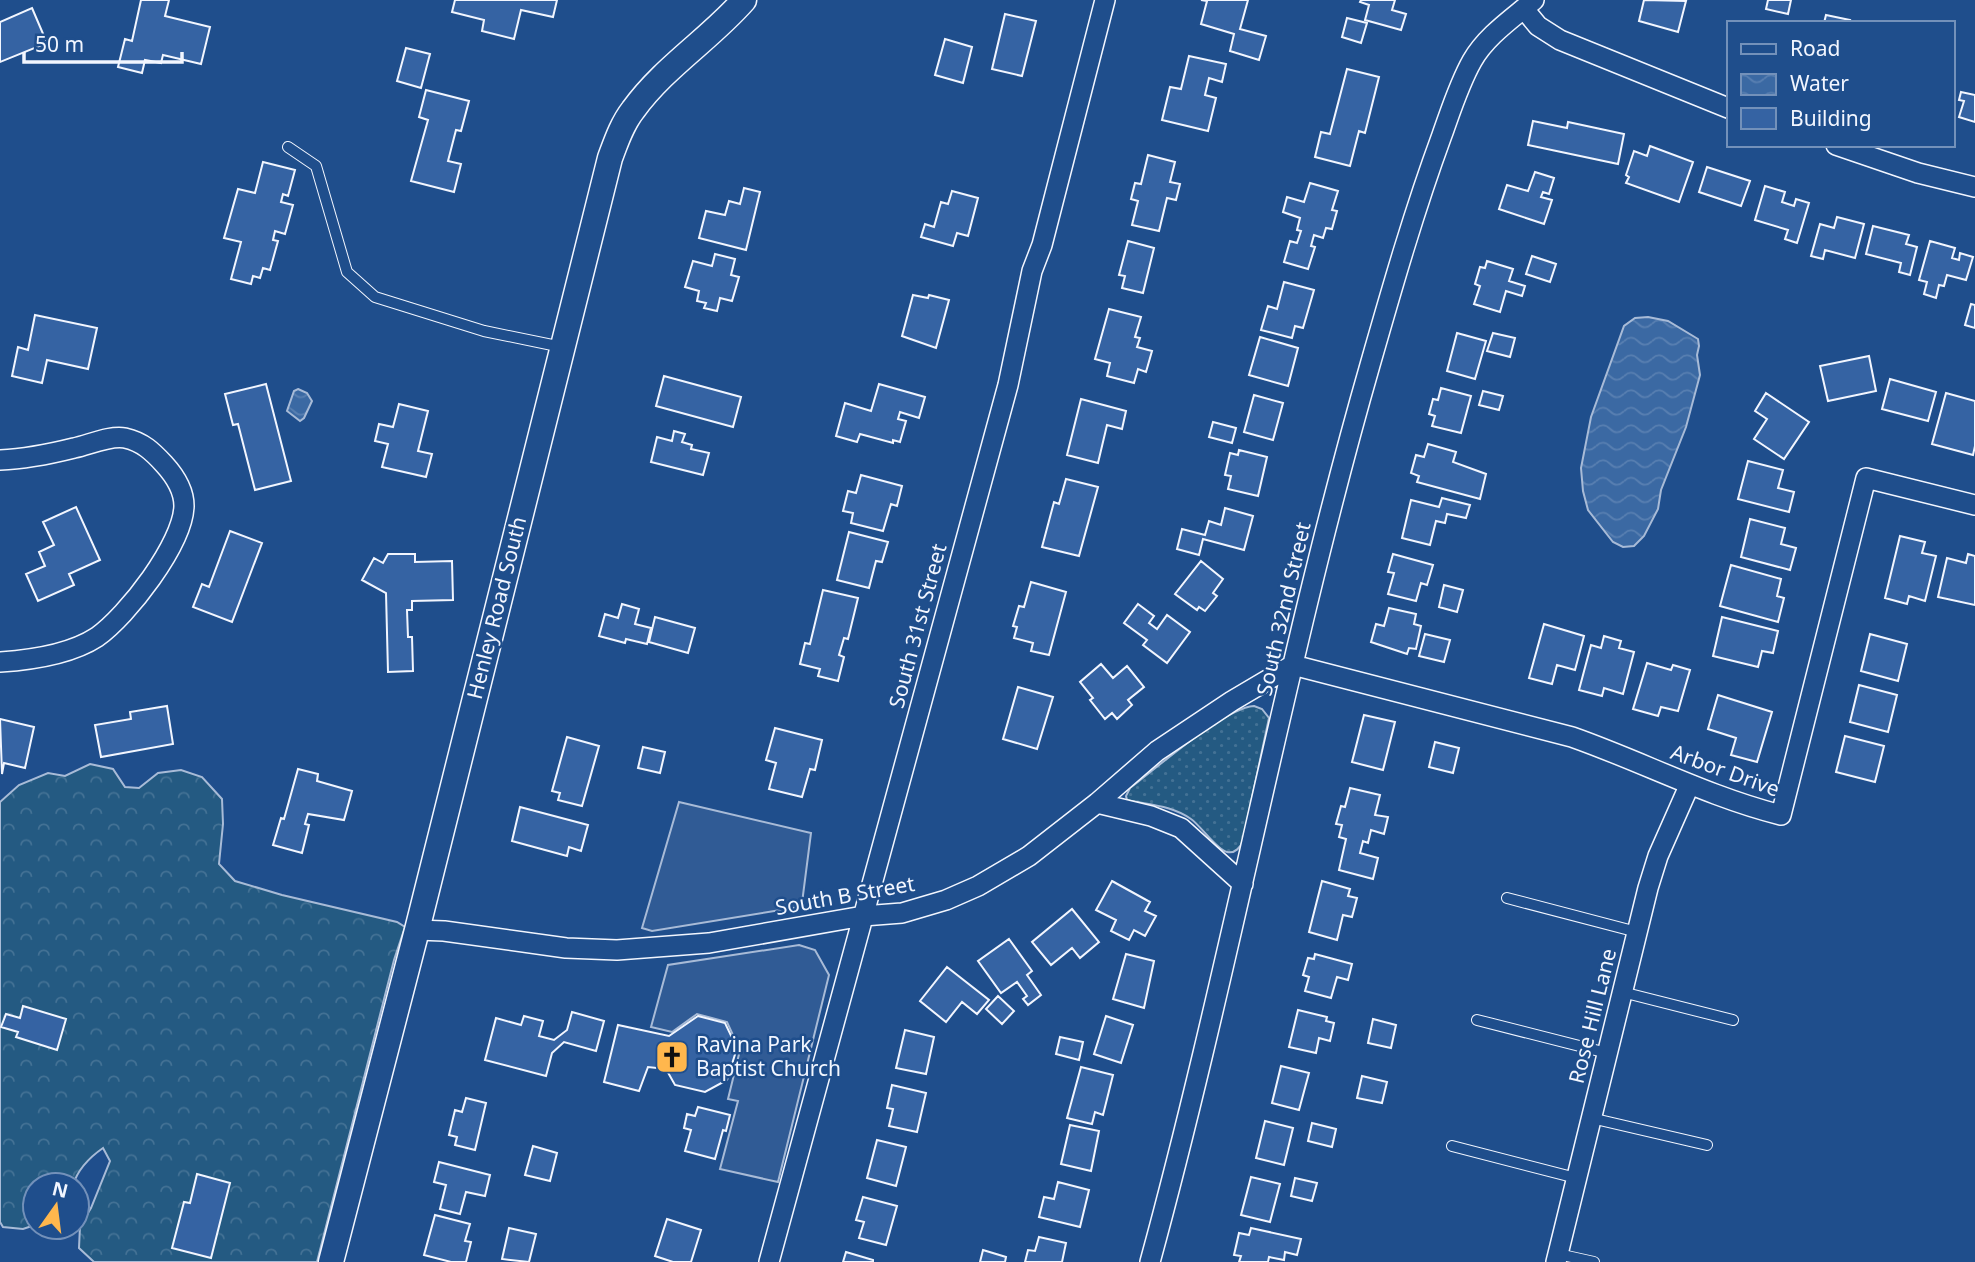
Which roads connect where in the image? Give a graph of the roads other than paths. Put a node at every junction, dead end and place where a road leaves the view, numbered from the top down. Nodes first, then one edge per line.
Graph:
1 (744, 0) edge
2 (1105, 0) edge
3 (1529, 4) edge
4 (1727, 108) edge
5 (288, 147) dead end
6 (1842, 147) edge
7 (1975, 187) edge
8 (562, 347) junction
9 (0, 460) edge
10 (1975, 505) edge
11 (0, 662) edge
12 (1293, 665) junction
13 (1689, 786) junction
14 (1097, 803) junction
15 (1243, 884) junction
16 (1507, 898) dead end
17 (863, 916) junction
18 (416, 930) junction
19 (1637, 932) junction
20 (1622, 992) junction
21 (1477, 1020) dead end
22 (1733, 1020) dead end
23 (1607, 1053) junction
24 (1591, 1118) junction
25 (1707, 1145) dead end
26 (1452, 1146) dead end
27 (1576, 1178) junction
28 (1557, 1258) edge
29 (331, 1262) edge
30 (769, 1262) edge
31 (1150, 1262) edge
32 (1594, 1262) edge

1 - 8 street, Henley Road South
2 - 17 street, South 31st Street
3 - 4 street
3 - 12 street, South 32nd Street
5 - 8 lane
6 - 7 street
8 - 18 street, Henley Road South
9 - 11 street
10 - 13 street, Arbor Drive
12 - 13 street, Arbor Drive
12 - 14 street, South B Street
12 - 15 street, South 32nd Street
13 - 19 street, Rose Hill Lane
14 - 15 street
14 - 17 street, South B Street
15 - 31 street, South 32nd Street
16 - 19 lane
17 - 18 street, South B Street
17 - 30 street, South 31st Street
18 - 29 street, Henley Road South
19 - 20 street, Rose Hill Lane
20 - 22 lane
20 - 23 street, Rose Hill Lane
21 - 23 lane
23 - 24 street, Rose Hill Lane
24 - 25 lane
24 - 27 street, Rose Hill Lane
26 - 27 lane
27 - 28 street, Rose Hill Lane
28 - 32 lane

